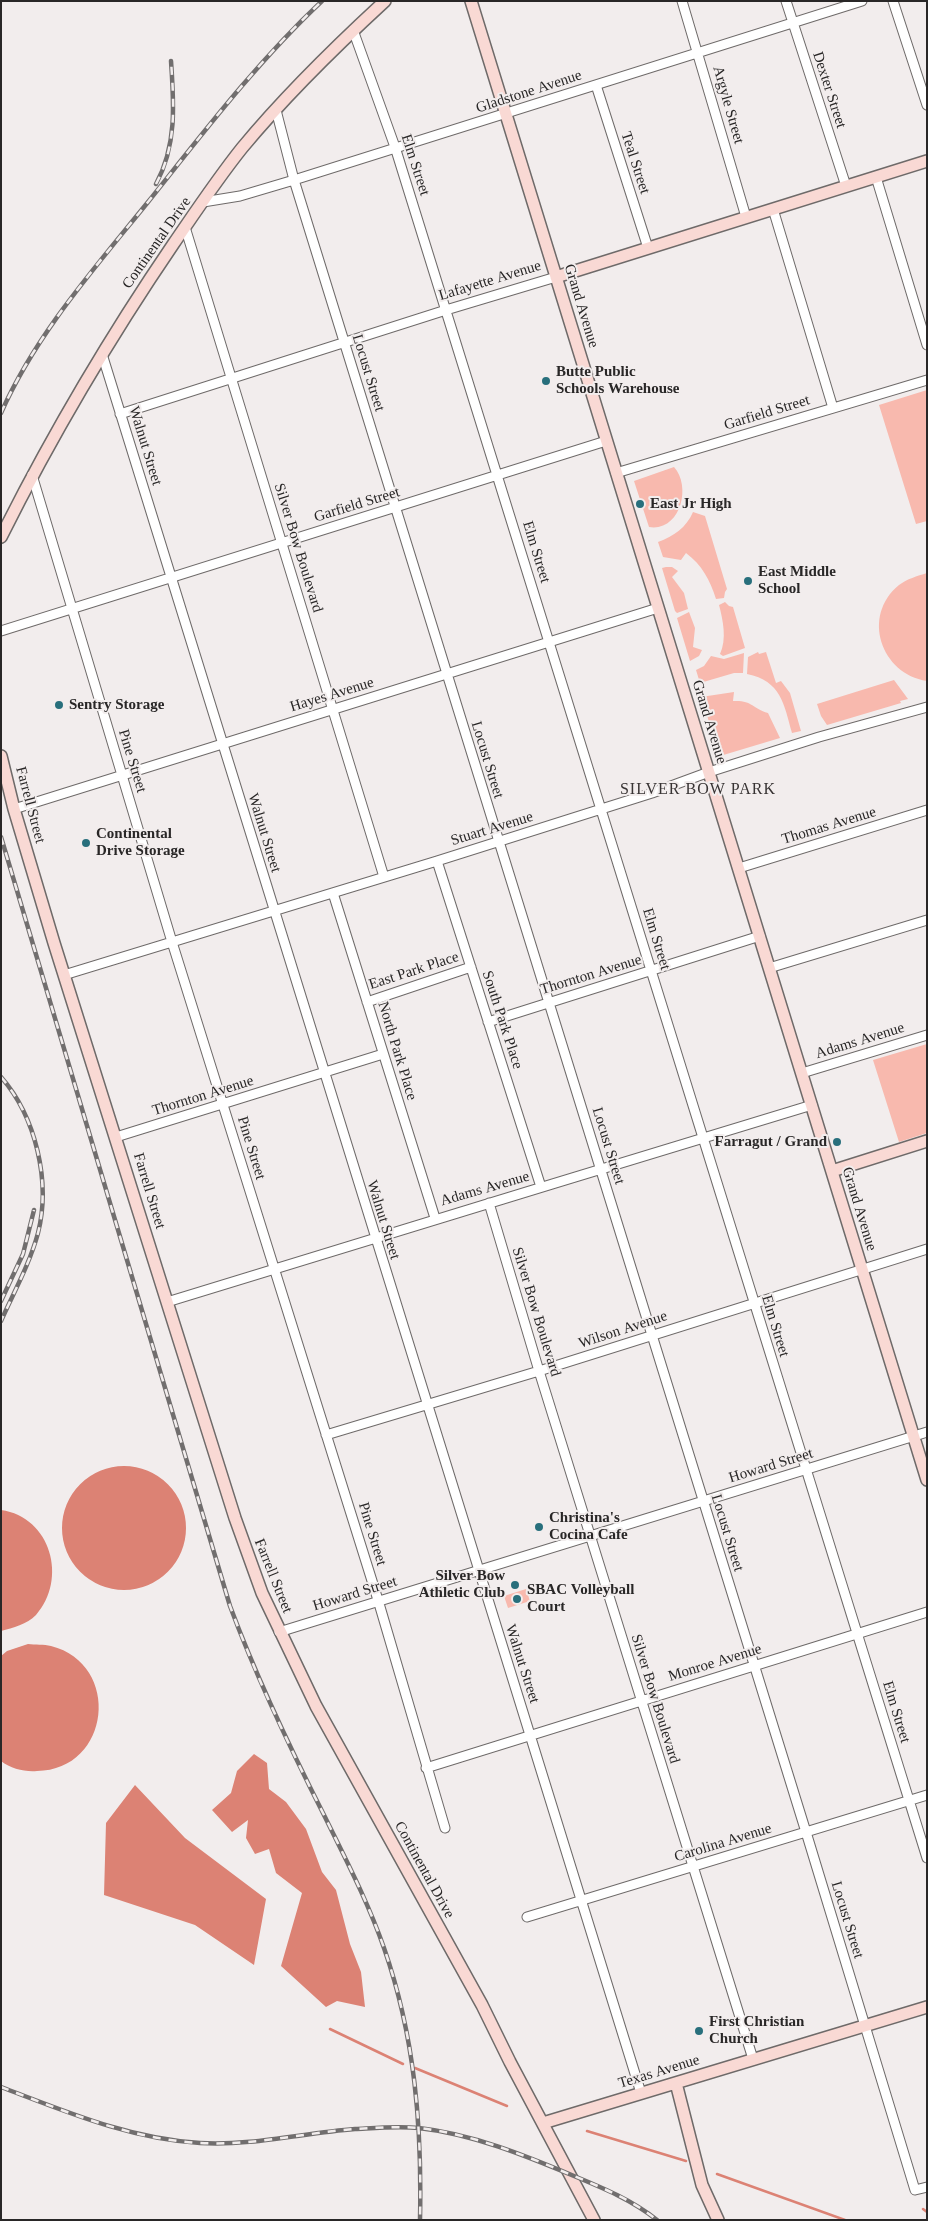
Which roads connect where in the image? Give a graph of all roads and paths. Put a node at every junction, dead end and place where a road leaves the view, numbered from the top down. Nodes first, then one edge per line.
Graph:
1 (384, 1) edge
2 (471, 1) edge
3 (682, 1) edge
4 (786, 1) edge
5 (862, 1) edge
6 (893, 1) edge
7 (793, 22) junction
8 (353, 30) junction
9 (698, 54) junction
10 (596, 85) junction
11 (927, 105) edge
12 (276, 110) junction
13 (506, 113) junction
14 (395, 147) junction
15 (927, 161) edge
16 (876, 178) junction
17 (294, 180) junction
18 (846, 186) junction
19 (203, 202) junction
20 (774, 209) junction
21 (746, 217) junction
22 (185, 227) junction
23 (648, 248) junction
24 (556, 277) junction
25 (446, 310) junction
26 (344, 342) junction
27 (927, 345) edge
28 (102, 354) junction
29 (231, 378) junction
30 (927, 380) edge
31 (833, 408) junction
32 (120, 414) junction
33 (606, 441) junction
34 (616, 474) junction
35 (32, 475) junction
36 (497, 475) junction
37 (395, 507) junction
38 (1, 537) edge
39 (282, 543) junction
40 (171, 578) junction
41 (658, 608) junction
42 (71, 609) junction
43 (1, 631) edge
44 (549, 642) junction
45 (446, 674) junction
46 (925, 708) edge
47 (332, 710) junction
48 (927, 718) edge
49 (222, 744) junction
50 (1, 756) edge
51 (709, 772) junction
52 (122, 775) junction
53 (14, 809) junction
54 (601, 809) junction
55 (927, 810) edge
56 (498, 842) junction
57 (438, 861) junction
58 (739, 868) junction
59 (384, 878) junction
60 (333, 893) junction
61 (274, 911) junction
62 (927, 920) edge
63 (760, 936) junction
64 (172, 942) junction
65 (471, 967) junction
66 (770, 968) junction
67 (651, 970) junction
68 (64, 975) junction
69 (366, 1002) junction
70 (548, 1003) junction
71 (488, 1022) junction
72 (927, 1035) edge
73 (383, 1054) junction
74 (324, 1073) junction
75 (802, 1073) junction
76 (223, 1104) junction
77 (812, 1105) junction
78 (116, 1137) junction
79 (703, 1138) junction
80 (927, 1141) edge
81 (601, 1170) junction
82 (832, 1171) junction
83 (541, 1187) junction
84 (489, 1203) junction
85 (434, 1218) junction
86 (374, 1237) junction
87 (927, 1248) edge
88 (274, 1268) junction
89 (862, 1270) junction
90 (167, 1302) junction
91 (754, 1303) junction
92 (652, 1335) junction
93 (539, 1371) junction
94 (427, 1405) junction
95 (927, 1432) edge
96 (326, 1435) junction
97 (913, 1436) junction
98 (806, 1470) junction
99 (927, 1480) edge
100 (703, 1502) junction
101 (591, 1537) junction
102 (478, 1572) junction
103 (378, 1600) junction
104 (927, 1612) edge
105 (279, 1632) junction
106 (858, 1634) junction
107 (754, 1666) junction
108 (641, 1701) junction
109 (530, 1734) junction
110 (426, 1768) junction
111 (927, 1795) edge
112 (909, 1800) junction
113 (445, 1828) dead end
114 (806, 1832) junction
115 (927, 1858) edge
116 (693, 1867) junction
117 (582, 1900) junction
118 (527, 1917) dead end
119 (927, 2007) edge
120 (865, 2026) junction
121 (753, 2059) junction
122 (676, 2083) junction
123 (641, 2093) junction
124 (544, 2123) junction
125 (927, 2187) edge
126 (594, 2220) edge
127 (718, 2220) edge

1 - 8 main road, Continental Drive
2 - 13 main road, Grand Avenue
3 - 9 street, Argyle Street
4 - 7 street, Dexter Street
5 - 7 street, Gladstone Avenue
6 - 11 street
7 - 9 street, Gladstone Avenue
7 - 18 street, Dexter Street
8 - 12 main road, Continental Drive
8 - 14 street, Elm Street
9 - 10 street, Gladstone Avenue
9 - 21 street, Argyle Street
10 - 13 street, Gladstone Avenue
10 - 23 street, Teal Street
12 - 17 street, Locust Street
12 - 19 main road, Continental Drive
13 - 14 street, Gladstone Avenue
13 - 24 main road, Grand Avenue
14 - 17 street, Gladstone Avenue
14 - 25 street, Elm Street
15 - 16 main road, Lafayette Avenue
16 - 18 main road, Lafayette Avenue
16 - 27 street
17 - 19 street, Gladstone Avenue
17 - 26 street, Locust Street
18 - 20 main road, Lafayette Avenue
19 - 22 main road, Continental Drive
20 - 21 main road, Lafayette Avenue
20 - 31 street
21 - 23 main road, Lafayette Avenue
22 - 28 main road, Continental Drive
22 - 29 street, Silver Bow Boulevard
23 - 24 main road, Lafayette Avenue
24 - 25 street, Lafayette Avenue
24 - 33 main road, Grand Avenue
25 - 26 street, Lafayette Avenue
25 - 36 street, Elm Street
26 - 29 street, Lafayette Avenue
26 - 37 street, Locust Street
28 - 32 street, Walnut Street
28 - 35 main road, Continental Drive
29 - 32 street, Lafayette Avenue
29 - 39 street, Silver Bow Boulevard
30 - 31 street, Garfield Street
31 - 34 street, Garfield Street
32 - 40 street, Walnut Street
33 - 34 main road, Grand Avenue
33 - 36 street, Garfield Street
34 - 41 main road, Grand Avenue
35 - 38 main road, Continental Drive
35 - 42 street, Pine Street
36 - 37 street, Garfield Street
36 - 44 street, Elm Street
37 - 39 street, Garfield Street
37 - 45 street, Locust Street
39 - 40 street, Garfield Street
39 - 47 street, Silver Bow Boulevard
40 - 42 street, Garfield Street
40 - 49 street, Walnut Street
41 - 44 street, Hayes Avenue
41 - 51 main road, Grand Avenue
42 - 43 street, Garfield Street
42 - 52 street, Pine Street
44 - 45 street, Hayes Avenue
44 - 54 street, Elm Street
45 - 47 street, Hayes Avenue
45 - 56 street, Locust Street
46 - 48 street
46 - 51 street, Stuart Avenue
47 - 49 street, Hayes Avenue
47 - 59 street, Silver Bow Boulevard
49 - 52 street, Hayes Avenue
49 - 61 street, Walnut Street
50 - 53 main road, Farrell Street
51 - 54 street, Stuart Avenue
51 - 58 main road, Grand Avenue
52 - 53 street, Hayes Avenue
52 - 64 street, Pine Street
53 - 68 main road, Farrell Street
54 - 56 street, Stuart Avenue
54 - 67 street, Elm Street
55 - 58 street, Thomas Avenue
56 - 57 street, Stuart Avenue
56 - 70 street, Locust Street
57 - 59 street, Stuart Avenue
57 - 65 street, South Park Place
58 - 63 main road, Grand Avenue
59 - 60 street, Stuart Avenue
60 - 61 street, Stuart Avenue
60 - 69 street, North Park Place
61 - 64 street, Stuart Avenue
61 - 74 street, Walnut Street
62 - 66 street
63 - 66 main road, Grand Avenue
63 - 67 street, Thornton Avenue
64 - 68 street, Stuart Avenue
64 - 76 street, Pine Street
65 - 69 street, East Park Place
65 - 71 street, South Park Place
66 - 75 main road, Grand Avenue
67 - 70 street, Thornton Avenue
67 - 79 street, Elm Street
68 - 78 main road, Farrell Street
69 - 73 street, North Park Place
70 - 71 street, Thornton Avenue
70 - 81 street, Locust Street
71 - 83 street, South Park Place
72 - 75 street, Adams Avenue
73 - 74 street, Thornton Avenue
73 - 85 street, North Park Place
74 - 76 street, Thornton Avenue
74 - 86 street, Walnut Street
75 - 77 main road, Grand Avenue
76 - 78 street, Thornton Avenue
76 - 88 street, Pine Street
77 - 79 street, Adams Avenue
77 - 82 main road, Grand Avenue
78 - 90 main road, Farrell Street
79 - 81 street, Adams Avenue
79 - 91 street, Elm Street
80 - 82 main road
81 - 83 street, Adams Avenue
81 - 92 street, Locust Street
82 - 89 main road, Grand Avenue
83 - 84 street, Adams Avenue
84 - 85 street, Adams Avenue
84 - 93 street, Silver Bow Boulevard
85 - 86 street, Adams Avenue
86 - 88 street, Adams Avenue
86 - 94 street, Walnut Street
87 - 89 street, Wilson Avenue
88 - 90 street, Adams Avenue
88 - 96 street, Pine Street
89 - 91 street, Wilson Avenue
89 - 97 main road, Grand Avenue
90 - 105 main road, Farrell Street
91 - 92 street, Wilson Avenue
91 - 98 street, Elm Street
92 - 93 street, Wilson Avenue
92 - 100 street, Locust Street
93 - 94 street, Wilson Avenue
93 - 101 street, Silver Bow Boulevard
94 - 96 street, Wilson Avenue
94 - 102 street, Walnut Street
95 - 97 street, Howard Street
96 - 103 street, Pine Street
97 - 98 street, Howard Street
97 - 99 main road, Grand Avenue
98 - 100 street, Howard Street
98 - 106 street, Elm Street
100 - 101 street, Howard Street
100 - 107 street, Locust Street
101 - 102 street, Howard Street
101 - 108 street, Silver Bow Boulevard
102 - 103 street, Howard Street
102 - 109 street, Walnut Street
103 - 105 street, Howard Street
103 - 110 street, Pine Street
104 - 106 street, Monroe Avenue
105 - 124 main road, Continental Drive
106 - 107 street, Monroe Avenue
106 - 112 street, Elm Street
107 - 108 street, Monroe Avenue
107 - 114 street, Locust Street
108 - 109 street, Monroe Avenue
108 - 116 street, Silver Bow Boulevard
109 - 110 street, Monroe Avenue
109 - 117 street, Walnut Street
110 - 113 street, Pine Street
111 - 112 street, Carolina Avenue
112 - 114 street, Carolina Avenue
112 - 115 street, Elm Street
114 - 116 street, Carolina Avenue
114 - 120 street, Locust Street
116 - 117 street, Carolina Avenue
116 - 121 street, Silver Bow Boulevard
117 - 118 street, Carolina Avenue
117 - 123 street, Walnut Street
119 - 120 main road, Texas Avenue
120 - 121 main road, Texas Avenue
120 - 125 street, Locust Street
121 - 122 main road, Texas Avenue
122 - 123 main road, Texas Avenue
122 - 127 main road
123 - 124 main road, Texas Avenue
124 - 126 main road, Continental Drive

